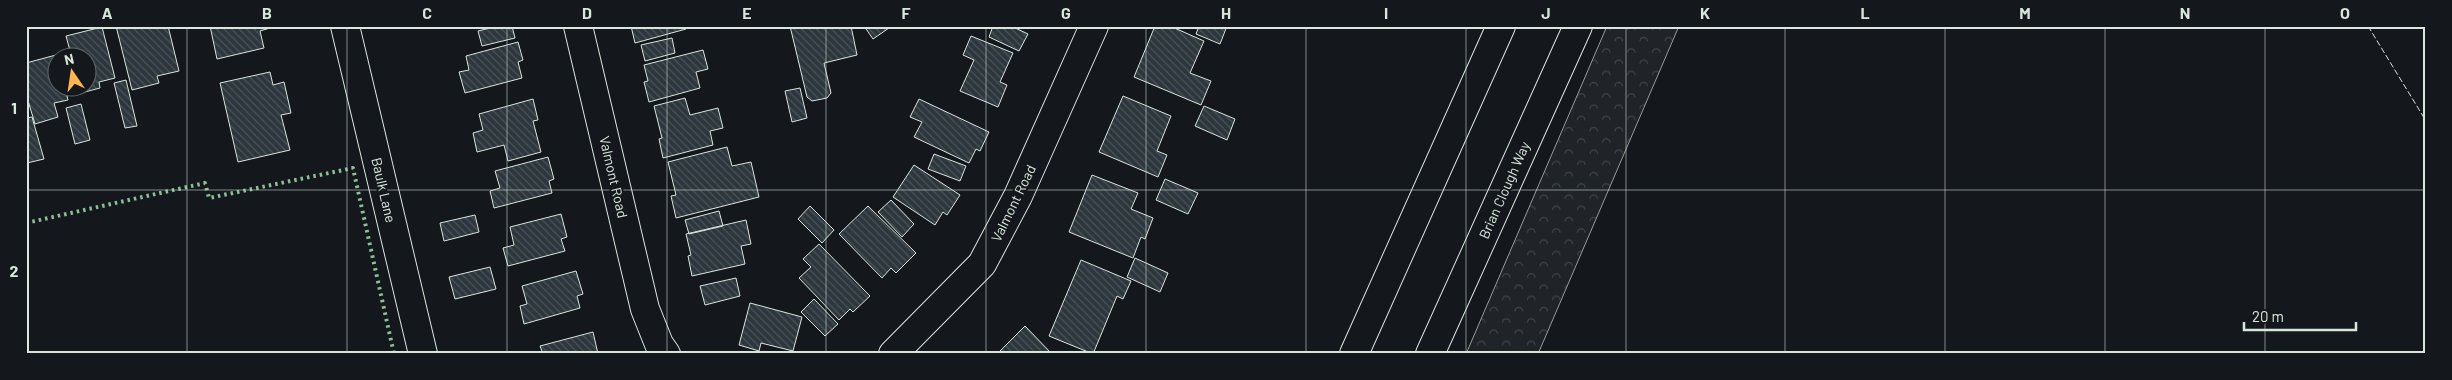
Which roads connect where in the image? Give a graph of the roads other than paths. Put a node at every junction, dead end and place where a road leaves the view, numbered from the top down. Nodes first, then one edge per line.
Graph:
1 (345, 26) edge
2 (578, 26) edge
3 (1094, 26) edge
4 (1501, 26) edge
5 (1578, 26) edge
6 (423, 354) edge
7 (666, 354) edge
8 (893, 354) edge
9 (1354, 354) edge
10 (1430, 354) edge

1 - 6 main road, Baulk Lane
2 - 7 main road, Valmont Road
3 - 8 main road, Valmont Road
4 - 9 main road
5 - 10 main road, Brian Clough Way

